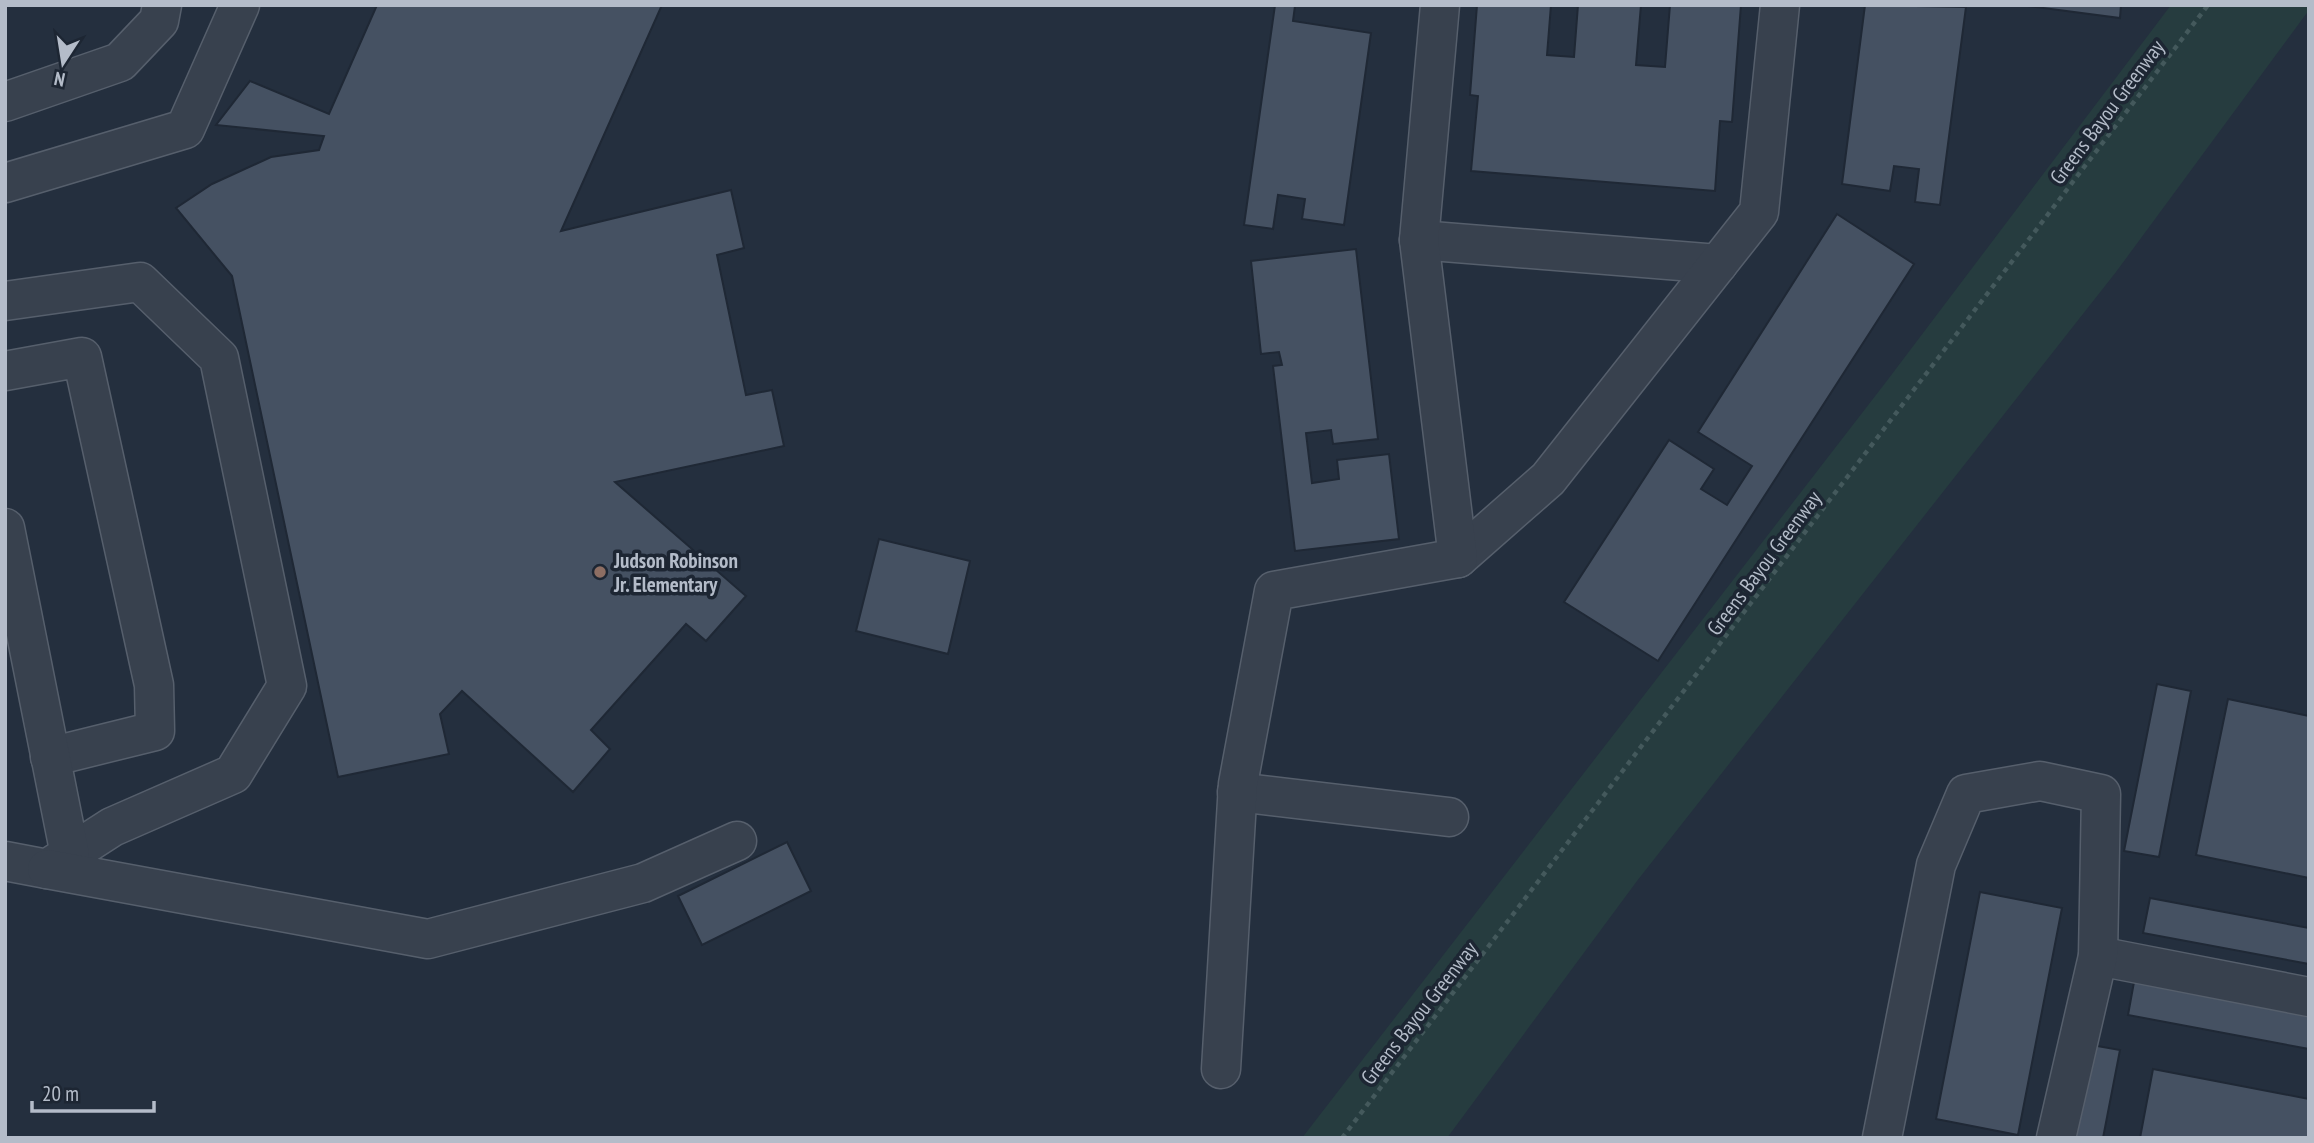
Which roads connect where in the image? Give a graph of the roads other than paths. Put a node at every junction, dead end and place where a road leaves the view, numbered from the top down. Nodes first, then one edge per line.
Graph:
1 (162, 5) edge
2 (240, 5) edge
3 (1440, 5) edge
4 (1780, 5) edge
5 (5, 102) edge
6 (5, 183) edge
7 (1419, 240) junction
8 (1718, 264) junction
9 (5, 301) edge
10 (5, 371) edge
11 (5, 528) edge
12 (1458, 558) junction
13 (51, 757) junction
14 (1237, 792) junction
15 (1449, 817) dead end
16 (737, 841) dead end
17 (5, 861) edge
18 (58, 862) junction
19 (2098, 956) junction
20 (2309, 997) edge
21 (1221, 1069) dead end
22 (1882, 1138) edge
23 (2056, 1138) edge

1 - 5 lane
2 - 6 lane
3 - 7 lane
4 - 8 lane
7 - 8 lane
7 - 12 lane
8 - 12 lane
9 - 18 lane
10 - 13 lane
11 - 13 lane
12 - 14 lane
13 - 18 lane
14 - 15 lane
14 - 21 lane
16 - 18 lane
17 - 18 lane
19 - 20 lane
19 - 22 lane
19 - 23 lane

